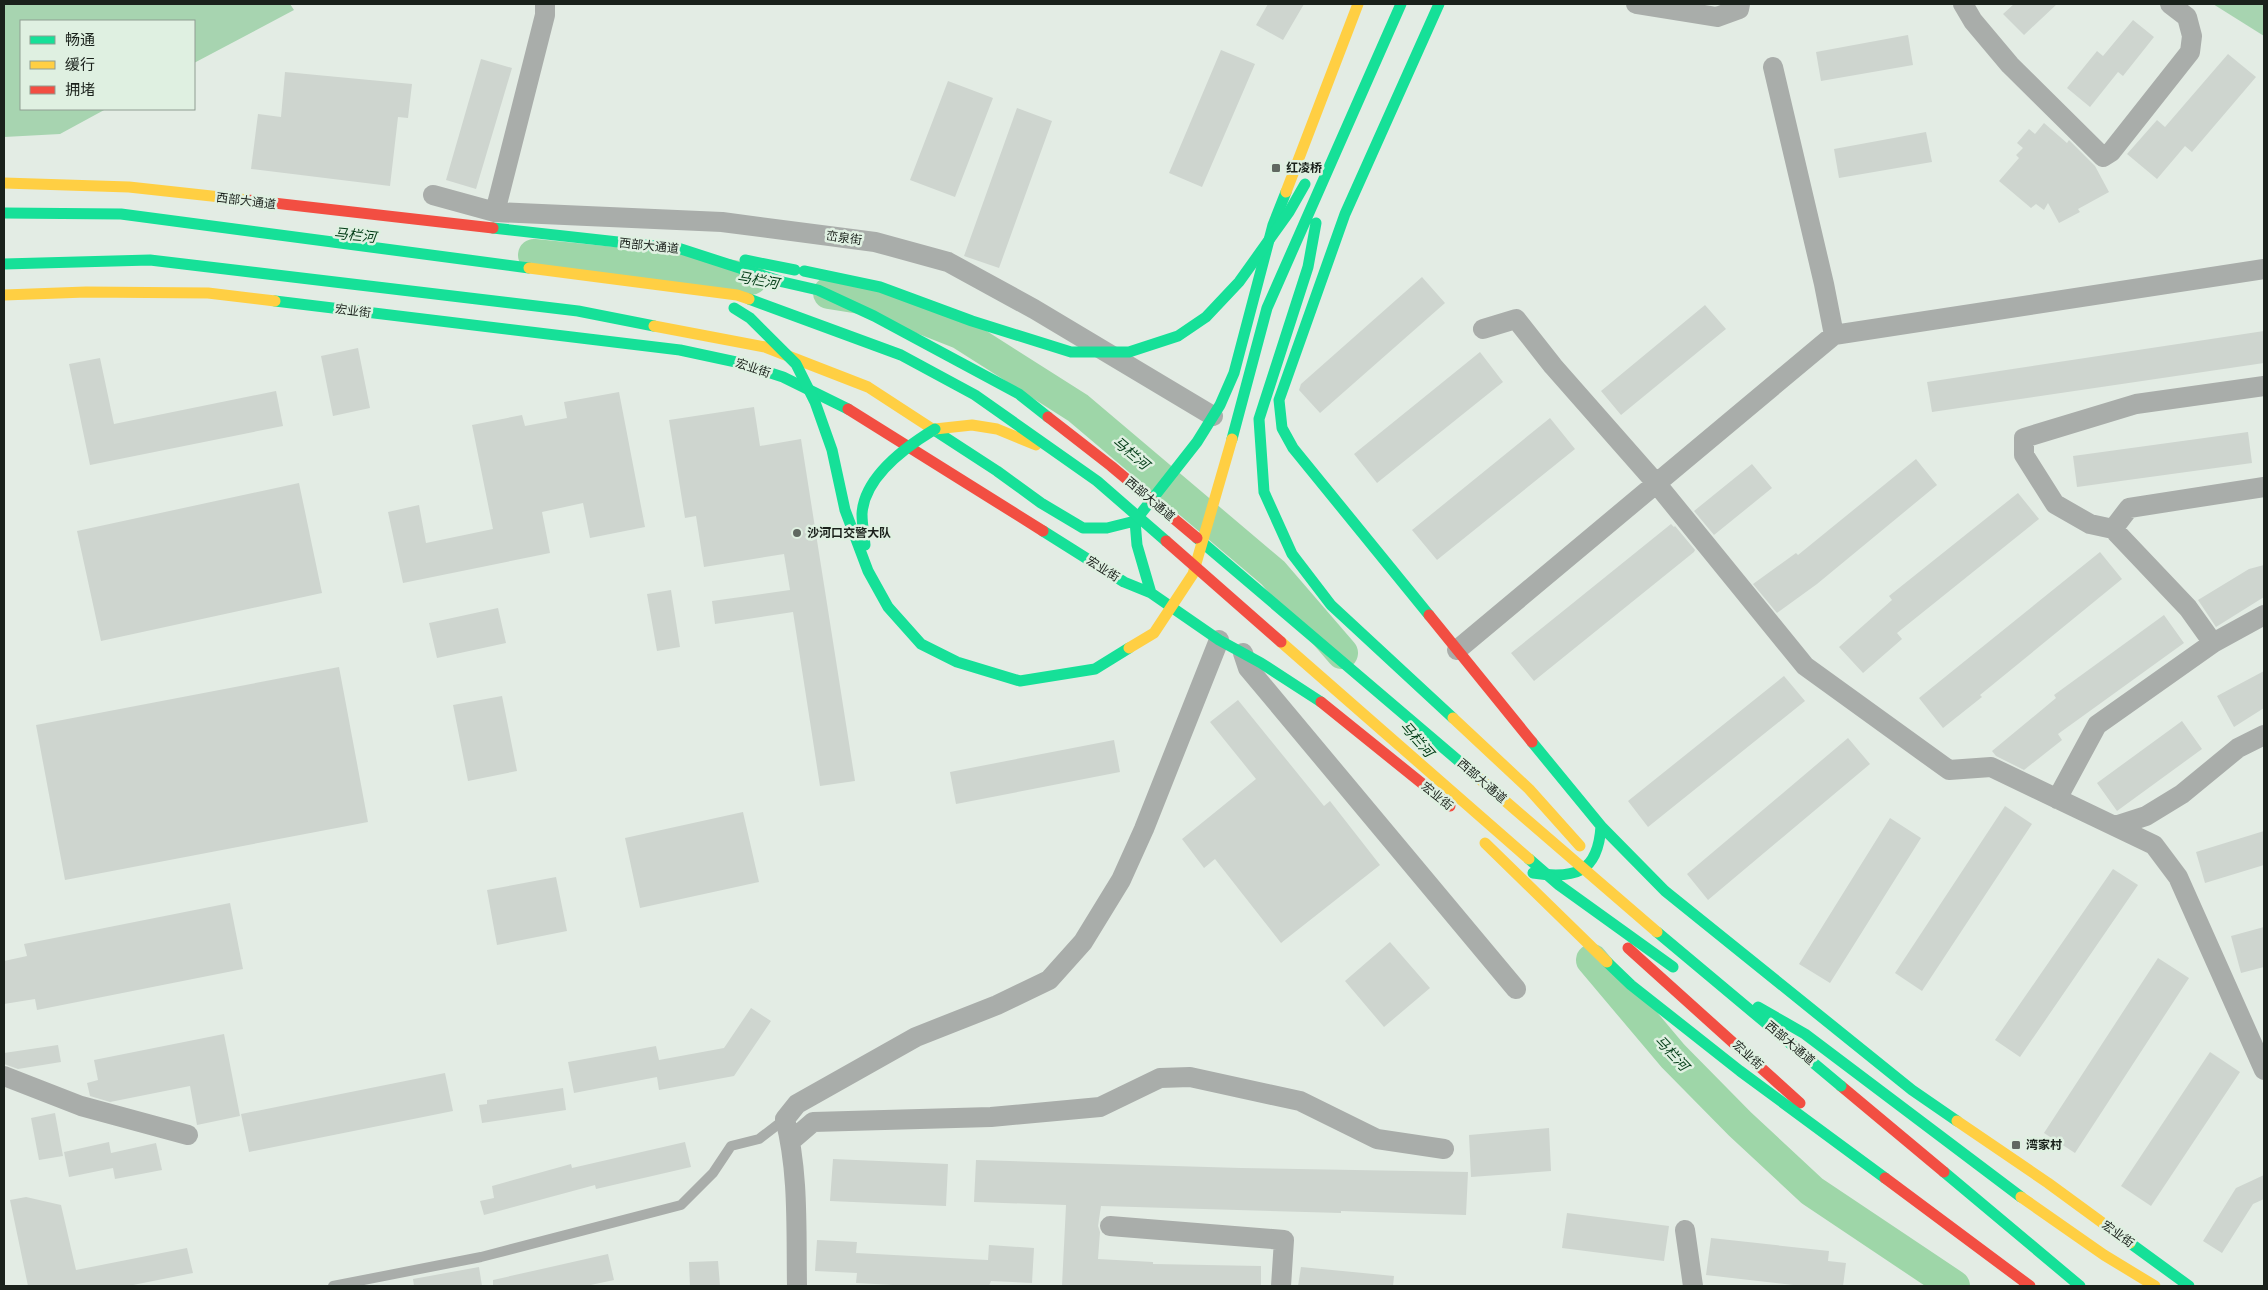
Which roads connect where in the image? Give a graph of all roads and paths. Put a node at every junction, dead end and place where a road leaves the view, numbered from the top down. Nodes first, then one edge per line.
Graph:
1 (545, 4) edge
2 (1358, 4) edge
3 (1401, 4) edge
4 (1439, 4) edge
5 (1636, 4) edge
6 (1740, 4) edge
7 (1963, 4) edge
8 (2170, 4) edge
9 (1773, 67) dead end
10 (1331, 134) dead end
11 (1308, 178) dead end
12 (1323, 182) junction
13 (4, 183) edge
14 (433, 195) dead end
15 (495, 212) junction
16 (4, 213) edge
17 (681, 249) junction
18 (4, 264) edge
19 (2264, 269) edge
20 (683, 288) junction
21 (4, 295) edge
22 (1484, 329) dead end
23 (1834, 335) junction
24 (2264, 386) edge
25 (1213, 416) junction
26 (1293, 448) junction
27 (1079, 468) junction
28 (1656, 483) junction
29 (2264, 487) edge
30 (1135, 521) junction
31 (2113, 530) junction
32 (868, 571) junction
33 (1150, 593) junction
34 (2264, 615) edge
35 (1219, 640) junction
36 (2213, 643) junction
37 (1457, 650) junction
38 (1243, 653) junction
39 (1377, 727) junction
40 (2264, 735) edge
41 (2057, 799) junction
42 (1454, 812) dead end
43 (1601, 826) junction
44 (2115, 826) junction
45 (1474, 833) dead end
46 (1533, 872) junction
47 (1658, 933) junction
48 (1681, 973) dead end
49 (1724, 988) junction
50 (1516, 989) dead end
51 (2264, 1070) edge
52 (4, 1076) edge
53 (785, 1119) junction
54 (188, 1135) dead end
55 (791, 1141) junction
56 (1444, 1149) dead end
57 (1110, 1226) dead end
58 (1685, 1230) dead end
59 (1942, 1236) dead end
60 (333, 1286) edge
61 (797, 1286) edge
62 (1281, 1286) edge
63 (1693, 1286) edge
64 (2030, 1286) edge
65 (2080, 1286) edge
66 (2156, 1286) edge
67 (2189, 1286) edge

1 - 15 street
2 - 25 main road
3 - 10 main road, bridge
3 - 12 main road, bridge
4 - 26 main road, 宏业街
5 - 6 street
7 - 8 street
9 - 23 street
11 - 17 main road, bridge
12 - 32 main road, bridge
12 - 47 main road, bridge
13 - 17 main road, 西部大通道, bridge
14 - 15 street, 峦泉街
15 - 25 street, 峦泉街
16 - 20 main road, 西部大通道, bridge
17 - 47 main road, 西部大通道, bridge
18 - 30 main road, 宏业街
19 - 23 street
20 - 27 main road, 西部大通道, bridge
20 - 32 main road, bridge
21 - 33 main road, 宏业街
22 - 28 street
23 - 28 street
24 - 31 street
25 - 26 main road
25 - 30 main road
26 - 37 main road, 宏业街
27 - 32 main road, bridge
27 - 39 main road, 西部大通道, bridge
28 - 37 street
28 - 41 street
29 - 31 street
30 - 33 main road
31 - 36 street
33 - 35 main road, 宏业街
34 - 36 street
35 - 38 main road, 宏业街
35 - 53 street
36 - 41 street
37 - 43 main road, 宏业街
38 - 46 main road, 宏业街
38 - 50 street
39 - 42 main road, bridge
39 - 48 main road, 西部大通道, bridge
40 - 44 street
41 - 44 street
43 - 46 main road
43 - 67 main road, 宏业街
44 - 51 street
45 - 64 main road, bridge
46 - 59 main road, 宏业街
47 - 49 main road, 西部大通道, bridge
49 - 65 main road, 西部大通道, bridge
49 - 66 main road, bridge
52 - 54 street
53 - 55 street
53 - 60 lane
55 - 56 street
55 - 61 street
57 - 62 street
58 - 63 street

